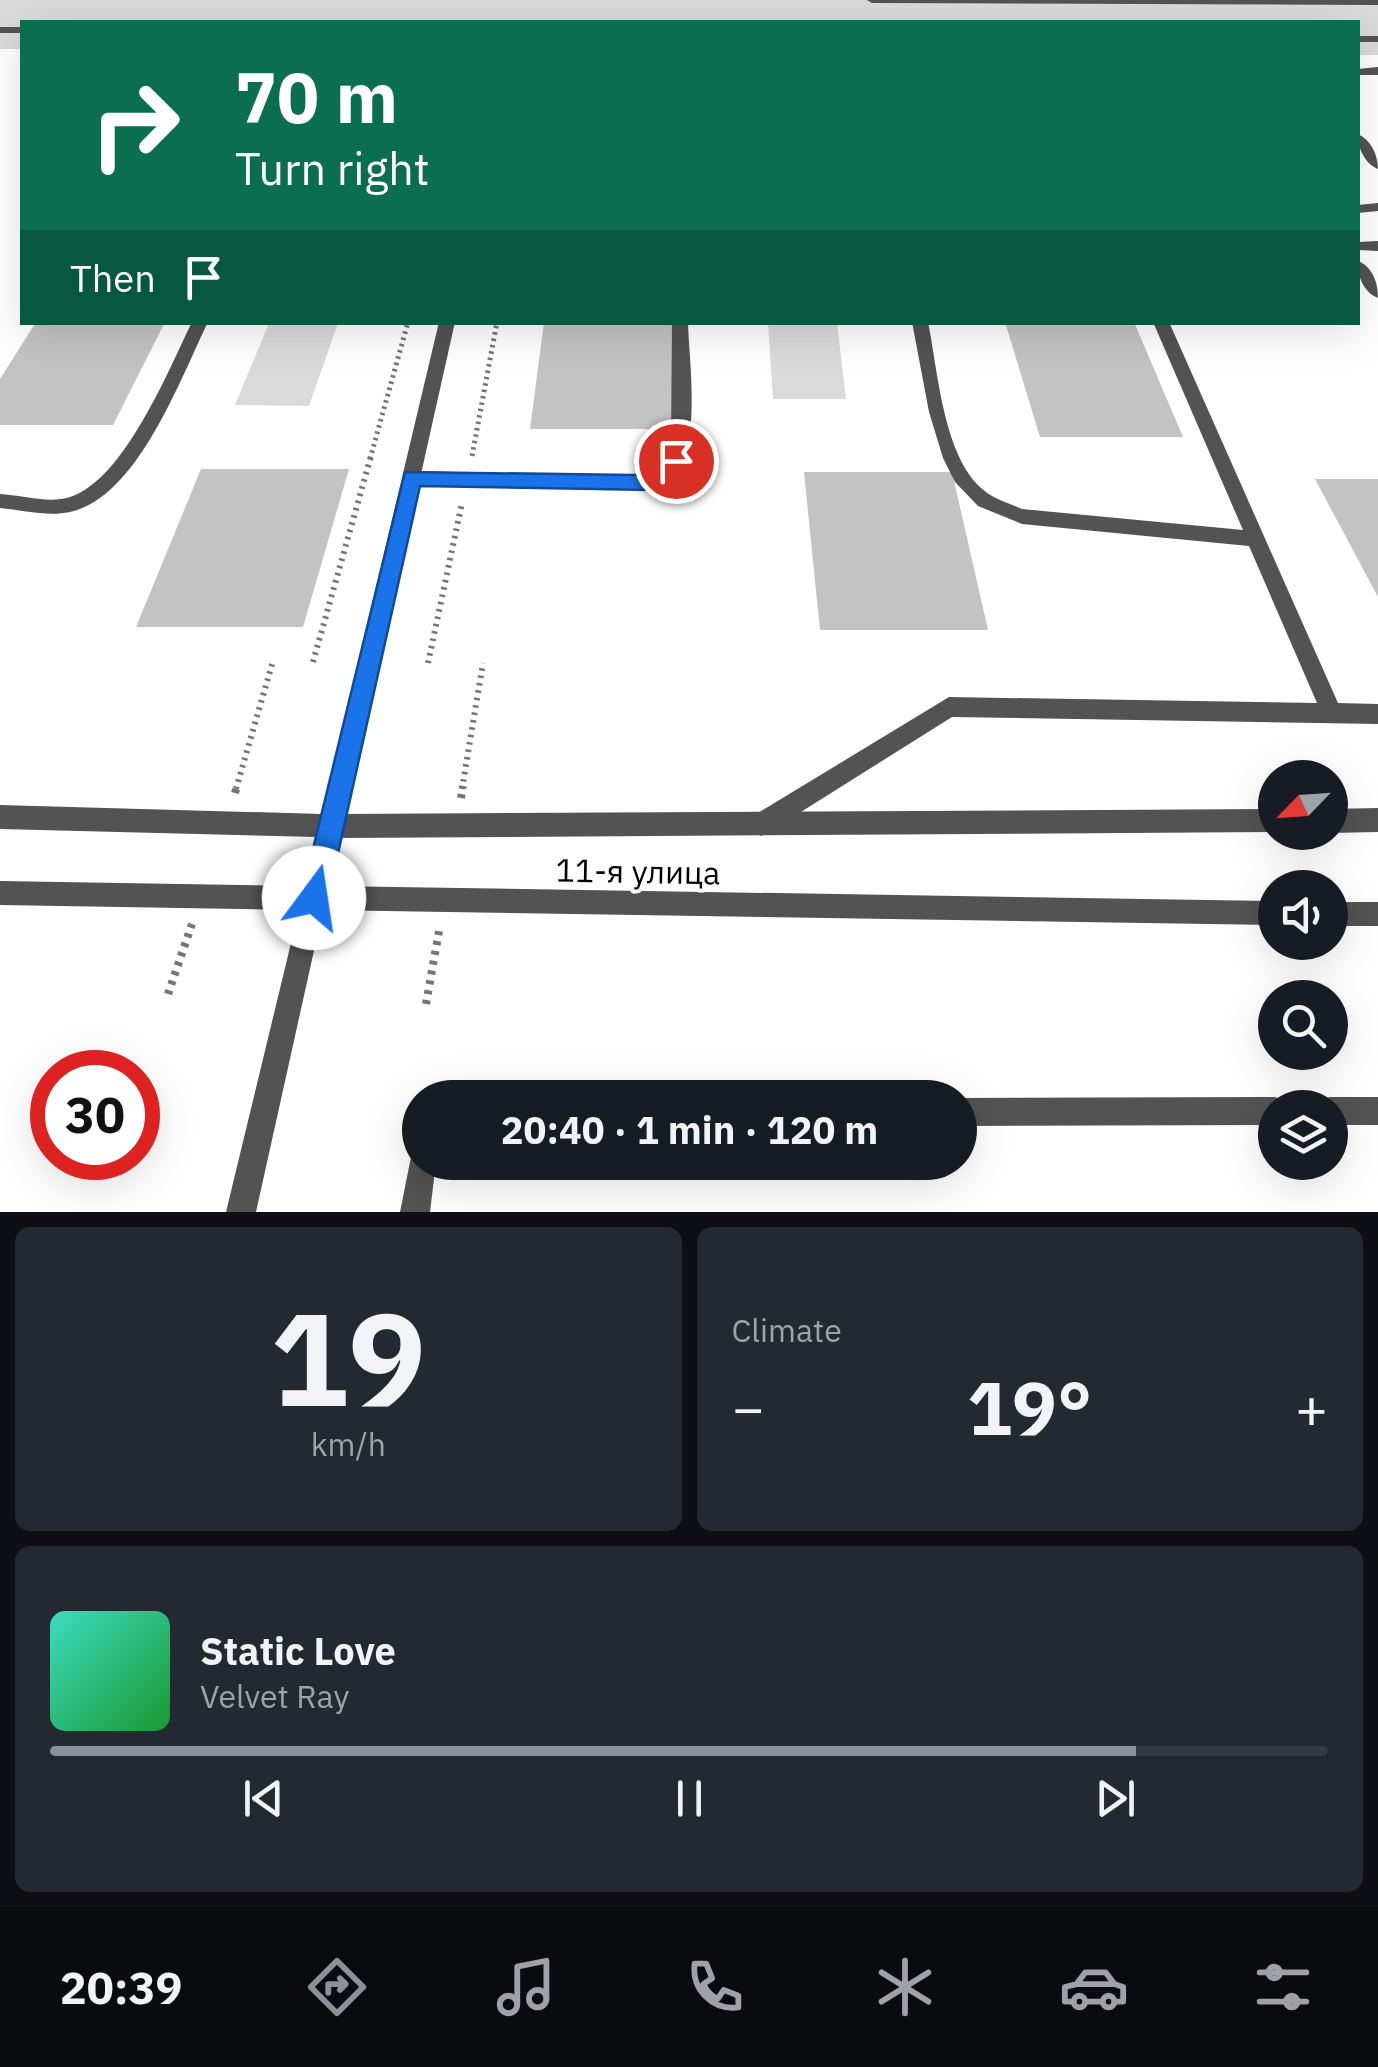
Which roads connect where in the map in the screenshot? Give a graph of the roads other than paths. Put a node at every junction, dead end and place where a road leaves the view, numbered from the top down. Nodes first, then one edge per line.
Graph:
1 (872, 0) edge
2 (1378, 2) edge
3 (1360, 141) edge
4 (1378, 165) edge
5 (1360, 269) edge
6 (1377, 294) edge
7 (198, 325) edge
8 (446, 325) edge
9 (680, 325) edge
10 (921, 325) edge
11 (1162, 325) edge
12 (412, 478) junction
13 (0, 501) edge
14 (1256, 539) junction
15 (1332, 713) junction
16 (1378, 714) edge
17 (0, 817) edge
18 (1348, 820) edge
19 (1378, 820) edge
20 (1258, 821) edge
21 (761, 824) junction
22 (333, 826) junction
23 (0, 893) edge
24 (314, 898) junction
25 (1258, 913) edge
26 (1348, 914) edge
27 (1378, 914) edge
28 (1258, 1111) edge
29 (1348, 1111) edge
30 (1378, 1111) edge
31 (977, 1112) edge
32 (419, 1180) edge
33 (241, 1212) edge
34 (414, 1212) edge

1 - 2 street
3 - 4 street
5 - 6 street
7 - 13 street
8 - 12 street
9 - 12 street
10 - 14 street
11 - 14 street
12 - 22 street
14 - 15 street
15 - 16 street
15 - 21 street
17 - 22 street, 11-я улица
18 - 19 street
20 - 21 street, 11-я улица
21 - 22 street, 11-я улица
22 - 24 street
23 - 24 street, 11-я улица
24 - 25 street, 11-я улица
24 - 33 street
26 - 27 street
28 - 31 street
29 - 30 street
32 - 34 street

